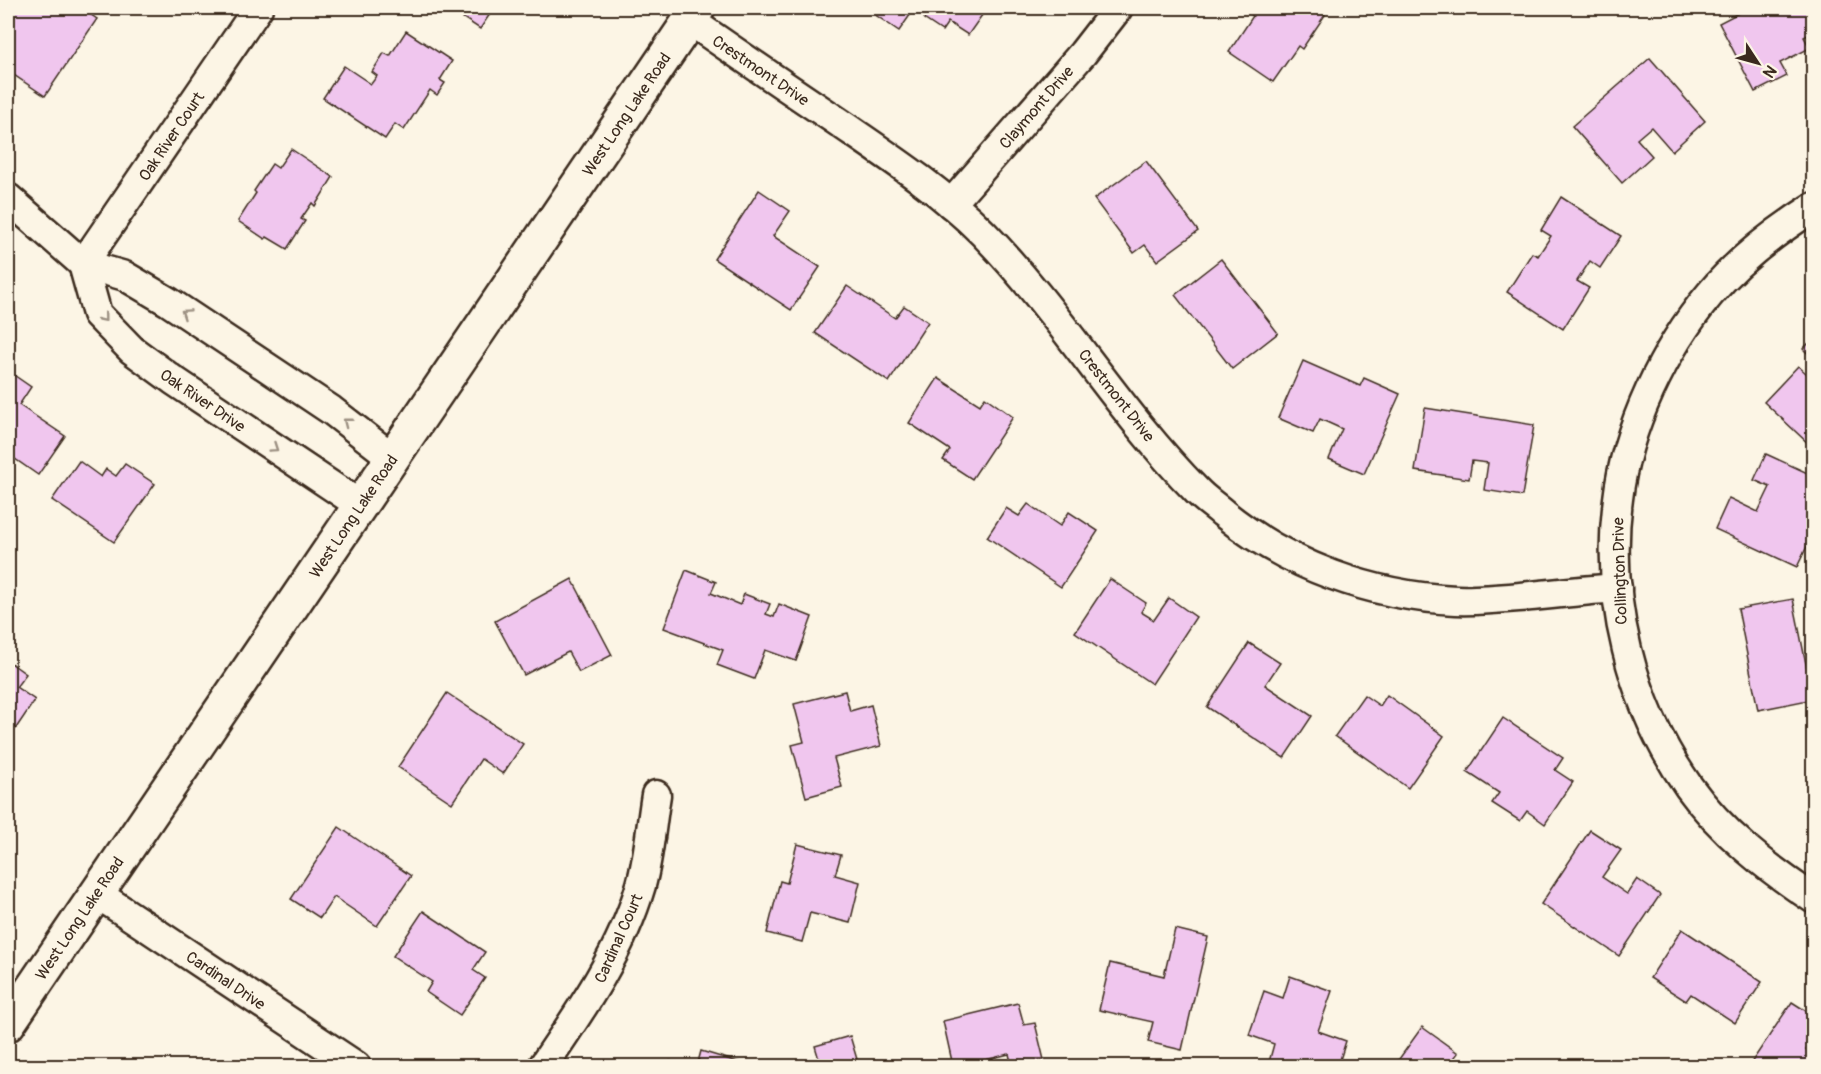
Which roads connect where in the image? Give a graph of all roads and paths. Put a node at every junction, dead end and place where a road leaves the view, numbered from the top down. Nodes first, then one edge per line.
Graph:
1 (258, 8) edge
2 (1118, 8) edge
3 (693, 14) edge
4 (8, 198) edge
5 (951, 204) junction
6 (1814, 207) edge
7 (83, 264) junction
8 (393, 458) junction
9 (360, 505) junction
10 (1617, 588) junction
11 (656, 795) dead end
12 (96, 893) junction
13 (1814, 899) edge
14 (8, 1024) edge
15 (356, 1066) edge
16 (543, 1066) edge

1 - 7 street, Oak River Court
2 - 5 street, Claymont Drive
3 - 5 street, Crestmont Drive
3 - 8 main road, West Long Lake Road
4 - 7 street
5 - 10 street, Crestmont Drive
6 - 10 street, Collington Drive
8 -> 7 street
7 -> 9 street, Oak River Drive
8 - 9 main road, West Long Lake Road
9 - 12 main road, West Long Lake Road
10 - 13 street, Collington Drive
11 - 16 street, Cardinal Court
12 - 14 main road, West Long Lake Road
12 - 15 street, Cardinal Drive

